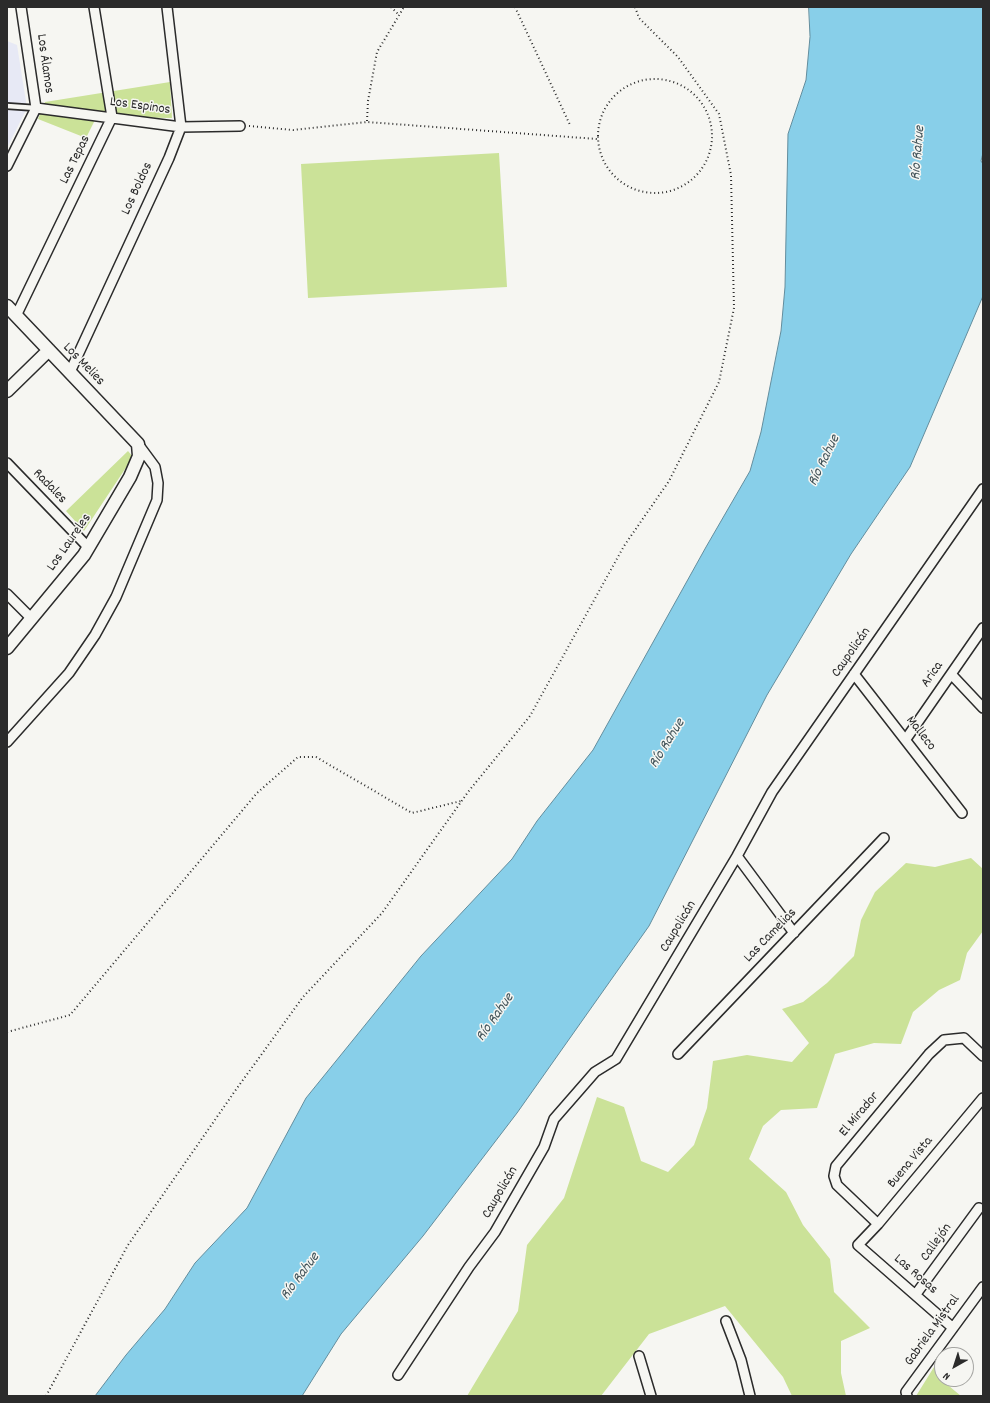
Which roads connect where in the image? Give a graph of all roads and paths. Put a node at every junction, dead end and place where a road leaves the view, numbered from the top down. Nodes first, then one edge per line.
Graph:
1 (21, 7) edge
2 (94, 7) edge
3 (167, 7) edge
4 (391, 7) edge
5 (404, 7) edge
6 (515, 7) edge
7 (635, 7) edge
8 (398, 14) junction
9 (7, 106) edge
10 (36, 108) junction
11 (112, 117) junction
12 (367, 122) junction
13 (570, 125) dead end
14 (181, 126) junction
15 (240, 126) joint
16 (597, 139) junction
17 (7, 166) edge
18 (7, 306) edge
19 (16, 316) junction
20 (49, 350) junction
21 (70, 372) junction
22 (7, 391) edge
23 (138, 444) junction
24 (7, 463) edge
25 (983, 488) edge
26 (88, 547) junction
27 (7, 594) edge
28 (32, 619) junction
29 (983, 628) edge
30 (7, 648) edge
31 (854, 674) junction
32 (951, 674) junction
33 (983, 708) edge
34 (906, 739) junction
35 (7, 742) edge
36 (462, 801) junction
37 (962, 813) dead end
38 (884, 838) dead end
39 (737, 856) junction
40 (794, 933) junction
41 (7, 1032) edge
42 (678, 1054) dead end
43 (983, 1056) edge
44 (983, 1098) edge
45 (980, 1208) dead end
46 (878, 1224) junction
47 (858, 1244) joint
48 (983, 1287) edge
49 (916, 1294) junction
50 (726, 1321) dead end
51 (953, 1328) junction
52 (639, 1356) dead end
53 (398, 1375) dead end
54 (907, 1394) edge
55 (46, 1396) edge
56 (652, 1396) edge
57 (750, 1396) edge

1 - 10 street, Los Álamos
2 - 11 street
3 - 14 street, Los Boldos
4 - 8 path
5 - 8 path
6 - 13 path
7 - 36 path
8 - 12 path
9 - 10 lane
10 - 11 street, Los Espinos
10 - 17 street, Los Álamos
11 - 14 street, Los Espinos
11 - 19 street, Las Tepas
12 - 15 path
12 - 16 path
14 - 15 street, Los Espinos
14 - 21 street, Los Boldos
16 - 16 path
18 - 19 street, Los Melies
19 - 20 street, Los Melies
20 - 21 street, Los Melies
20 - 22 street
21 - 23 street, Los Melies
23 - 26 street, Los Laureles
23 - 35 street
24 - 26 street, Radales
25 - 31 street, Caupolicán
26 - 28 street, Los Laureles
27 - 28 street
28 - 30 street, Los Laureles
29 - 32 street, Arica
31 - 34 street, Malleco
31 - 39 street, Caupolicán
32 - 33 street
32 - 34 street, Arica
34 - 37 street, Malleco
36 - 41 path
36 - 55 path
38 - 40 street, Las Camelias
39 - 40 street
39 - 53 street, Caupolicán
40 - 42 street, Las Camelias
43 - 46 street, El Mirador
44 - 46 street, Buena Vista
45 - 49 street, Callejón
46 - 47 street, Buena Vista
47 - 49 street, Las Rosas
48 - 51 street, Gabriela Mistral
49 - 51 street, Las Rosas
50 - 57 street
51 - 54 street, Gabriela Mistral
52 - 56 street

